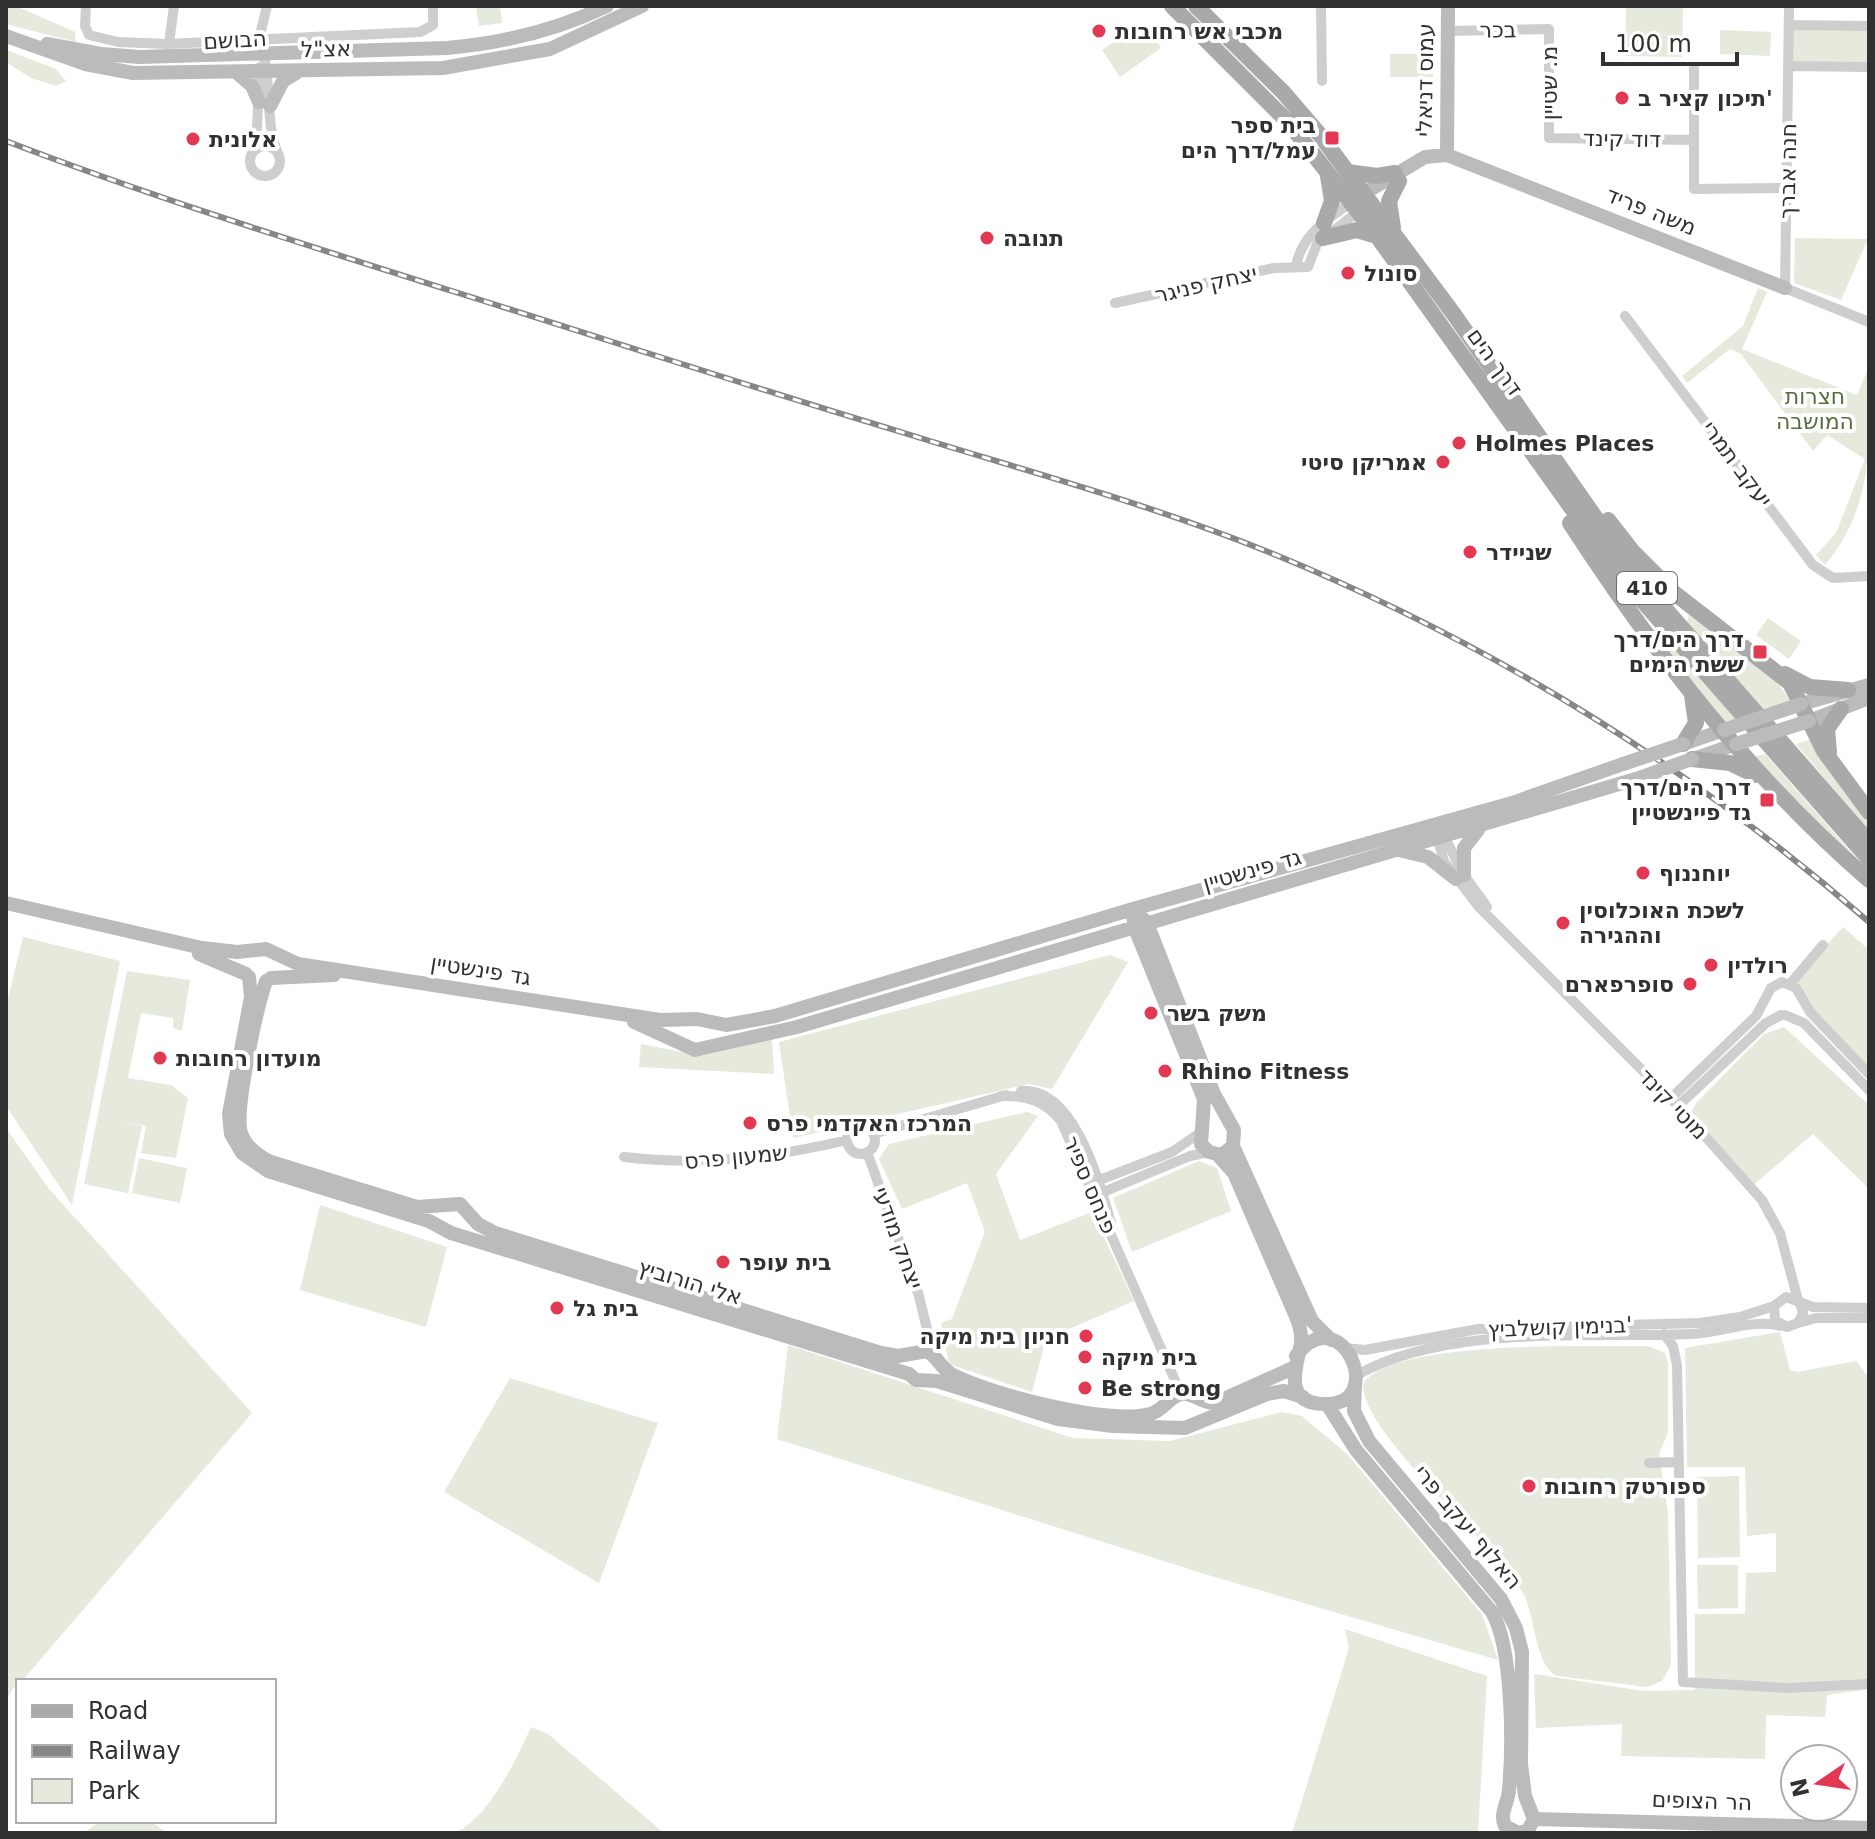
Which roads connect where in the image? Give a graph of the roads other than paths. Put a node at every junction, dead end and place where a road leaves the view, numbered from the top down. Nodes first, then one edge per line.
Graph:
1 (86, 6) edge
2 (174, 6) edge
3 (267, 6) edge
4 (433, 6) edge
5 (607, 6) edge
6 (642, 6) edge
7 (1172, 6) edge
8 (1196, 6) edge
9 (1321, 6) edge
10 (1448, 6) edge
11 (1789, 6) edge
12 (1789, 25) junction
13 (1869, 26) edge
14 (1549, 29) joint
15 (1448, 31) junction
16 (6, 35) edge
17 (169, 43) junction
18 (261, 46) junction
19 (1789, 66) junction
20 (1869, 67) edge
21 (1694, 68) dead end
22 (236, 72) junction
23 (264, 72) junction
24 (300, 72) junction
25 (1322, 81) dead end
26 (265, 104) junction
27 (1445, 137) junction
28 (1549, 138) joint
29 (1694, 140) junction
30 (256, 148) junction
31 (277, 151) junction
32 (1447, 155) junction
33 (1420, 160) junction
34 (1326, 171) junction
35 (1348, 172) junction
36 (1397, 177) junction
37 (1787, 188) junction
38 (1361, 203) junction
39 (1324, 231) junction
40 (1377, 236) junction
41 (1396, 237) junction
42 (1785, 288) junction
43 (1115, 303) dead end
44 (1453, 313) junction
45 (1625, 316) dead end
46 (1869, 322) edge
47 (1508, 419) junction
48 (1869, 576) edge
49 (1775, 669) junction
50 (1869, 685) edge
51 (1689, 687) junction
52 (1848, 690) junction
53 (1869, 698) edge
54 (1801, 704) junction
55 (1841, 709) junction
56 (1809, 721) junction
57 (1724, 730) junction
58 (1683, 744) junction
59 (1736, 744) junction
60 (1692, 759) junction
61 (1831, 762) junction
62 (1769, 784) junction
63 (1869, 812) edge
64 (1436, 825) junction
65 (1486, 826) junction
66 (1441, 839) junction
67 (1869, 842) edge
68 (1399, 851) junction
69 (1869, 859) edge
70 (1460, 877) junction
71 (1869, 880) edge
72 (6, 903) edge
73 (1133, 909) junction
74 (1164, 918) junction
75 (1141, 924) junction
76 (1097, 937) junction
77 (157, 938) junction
78 (1823, 945) dead end
79 (263, 950) junction
80 (1152, 954) junction
81 (355, 973) junction
82 (247, 975) junction
83 (268, 979) junction
84 (1790, 984) junction
85 (1798, 993) junction
86 (1767, 1000) junction
87 (600, 1010) junction
88 (1783, 1015) junction
89 (697, 1020) junction
90 (688, 1048) junction
91 (704, 1048) junction
92 (1869, 1074) edge
93 (1869, 1090) edge
94 (1674, 1102) junction
95 (1227, 1122) junction
96 (1202, 1130) junction
97 (873, 1134) junction
98 (847, 1140) junction
99 (1233, 1146) junction
100 (867, 1152) junction
101 (1213, 1154) junction
102 (624, 1157) dead end
103 (1096, 1188) junction
104 (445, 1206) junction
105 (469, 1213) junction
106 (442, 1226) junction
107 (458, 1233) junction
108 (1798, 1301) junction
109 (1774, 1306) junction
110 (1869, 1308) edge
111 (1869, 1318) edge
112 (1798, 1323) junction
113 (926, 1325) junction
114 (1782, 1326) junction
115 (1664, 1334) junction
116 (1695, 1334) junction
117 (1340, 1345) junction
118 (914, 1352) junction
119 (935, 1359) junction
120 (1294, 1362) junction
121 (1677, 1365) junction
122 (909, 1374) junction
123 (1356, 1379) junction
124 (925, 1380) junction
125 (1303, 1397) junction
126 (1175, 1398) junction
127 (1197, 1400) junction
128 (1327, 1404) junction
129 (1198, 1421) junction
130 (1176, 1426) junction
131 (1678, 1462) junction
132 (1649, 1463) dead end
133 (1869, 1684) edge
134 (1527, 1804) junction
135 (1534, 1819) junction
136 (1504, 1822) edge
137 (1638, 1827) edge
138 (1869, 1828) edge
139 (1521, 1833) edge

1 - 17 street, הבושם
2 - 17 street
3 - 18 street
4 - 18 street, הבושם
5 - 18 street, אצ"ל
6 - 24 street, אצ"ל
7 - 34 main road, דרך הים / 410
8 - 35 main road, דרך הים / 410
9 - 25 street
10 - 15 street, עמוס דניאלי
11 - 12 street, חנה אברך
12 - 13 street
12 - 19 street, חנה אברך
14 - 15 street, בכר
14 - 28 street, מ. שטיין
15 - 27 street, עמוס דניאלי
16 - 18 street, אצ"ל
16 - 22 street, אצ"ל
17 - 18 street, הבושם
18 - 23 street
19 - 20 street
19 - 37 street, חנה אברך
21 - 29 street
22 - 23 street, אצ"ל
22 - 26 street
23 - 24 street, אצ"ל
23 - 26 street
24 - 26 street
26 - 30 street
26 - 31 street
27 - 32 street, עמוס דניאלי
27 - 33 street
28 - 29 street, דוד קינד
29 - 37 street
30 - 31 street
30 - 31 street
32 - 33 street, משה פריד
32 - 42 street, משה פריד
33 - 36 street, משה פריד
34 - 38 main road, דרך הים / 410
34 - 39 main road
35 - 36 main road
35 - 38 main road, דרך הים / 410
36 - 38 street, משה פריד
36 - 41 main road
37 - 42 street, חנה אברך
38 - 39 street, יצחק פניגר
38 - 40 main road, דרך הים / 410
38 - 41 main road, דרך הים / 410
39 - 40 main road
39 - 43 street, יצחק פניגר
40 - 47 main road, דרך הים / 410
41 - 44 main road, דרך הים / 410
42 - 46 street, משה פריד
44 - 49 main road
44 - 67 main road, דרך הים / 410
45 - 48 street, יעקב תמרי
47 - 51 main road
47 - 69 main road, דרך הים / 410
49 - 52 main road
49 - 54 main road
50 - 52 street, גד פינשטיין
51 - 57 main road
51 - 58 main road
52 - 54 street, גד פינשטיין
53 - 55 street, גד פינשטיין
54 - 56 main road, bridge
54 - 57 street, גד פינשטיין, bridge
55 - 56 street, גד פינשטיין
55 - 61 main road
56 - 59 street, גד פינשטיין, bridge
56 - 61 main road
57 - 58 street, גד פינשטיין
57 - 59 main road, bridge
58 - 64 street, גד פינשטיין, bridge
59 - 60 street, גד פינשטיין
59 - 62 main road
60 - 62 main road
60 - 65 street, גד פינשטיין, bridge
61 - 63 main road
62 - 71 main road
64 - 66 street
64 - 73 street, גד פינשטיין
65 - 66 street, גד פינשטיין
65 - 70 street
66 - 68 street, גד פינשטיין
66 - 70 street, מוטי קינד
68 - 70 street
68 - 74 street, גד פינשטיין
70 - 94 street, מוטי קינד
72 - 77 street, גד פינשטיין
73 - 75 street
73 - 89 street, גד פינשטיין
74 - 75 street, גד פינשטיין
74 - 80 street
75 - 76 street, גד פינשטיין
75 - 80 street
76 - 80 street
76 - 91 street, גד פינשטיין
77 - 79 street, גד פינשטיין
77 - 82 street, גד פינשטיין
78 - 84 street
79 - 81 street, גד פינשטיין
79 - 82 street
79 - 83 street
80 - 95 street
80 - 96 street
81 - 83 street, גד פינשטיין
81 - 87 street, גד פינשטיין
82 - 83 street, גד פינשטיין
82 - 106 street
83 - 104 street
84 - 85 street
84 - 86 street
85 - 88 street
85 - 92 street
86 - 88 street
86 - 94 street
87 - 89 street, גד פינשטיין
87 - 90 street, גד פינשטיין
88 - 93 street
88 - 94 street
89 - 90 street
89 - 91 street
90 - 91 street
94 - 108 street, מוטי קינד
95 - 96 street
95 - 99 street
96 - 101 street
96 - 103 street
97 - 98 street
97 - 100 street
97 - 103 street, פנחס ספיר
98 - 100 street
98 - 102 street, שמעון פרס
99 - 101 street
99 - 117 street
100 - 113 street, יצחק מודעי
101 - 103 street
101 - 120 street
103 - 126 street, פנחס ספיר
104 - 105 street
104 - 106 street
105 - 107 street
105 - 118 street, אלי הורוביץ
106 - 107 street
107 - 122 street, אלי הורוביץ
108 - 109 street
108 - 110 street
108 - 112 street
109 - 114 street
109 - 117 street, בנימין קושלביץ'
111 - 112 street
112 - 114 street
113 - 118 street
113 - 119 street, יצחק מודעי
114 - 116 street, בנימין קושלביץ'
115 - 116 street, בנימין קושלביץ'
115 - 121 street
115 - 123 street, בנימין קושלביץ'
116 - 121 street
117 - 120 street
117 - 123 street
118 - 119 street
118 - 122 street
119 - 124 street
119 - 126 street
120 - 125 street
120 - 127 street
121 - 131 street
122 - 124 street
123 - 128 street
123 - 134 street, האלוף יעקב פרי
124 - 130 street
125 - 128 street
125 - 129 street
126 - 127 street
126 - 130 street
127 - 129 street
128 - 136 street, האלוף יעקב פרי
129 - 130 street
131 - 132 street
131 - 133 street
134 - 135 street
134 - 136 street
135 - 137 street, הר הצופים
135 - 139 street
136 - 139 street
137 - 138 street, הר הצופים

